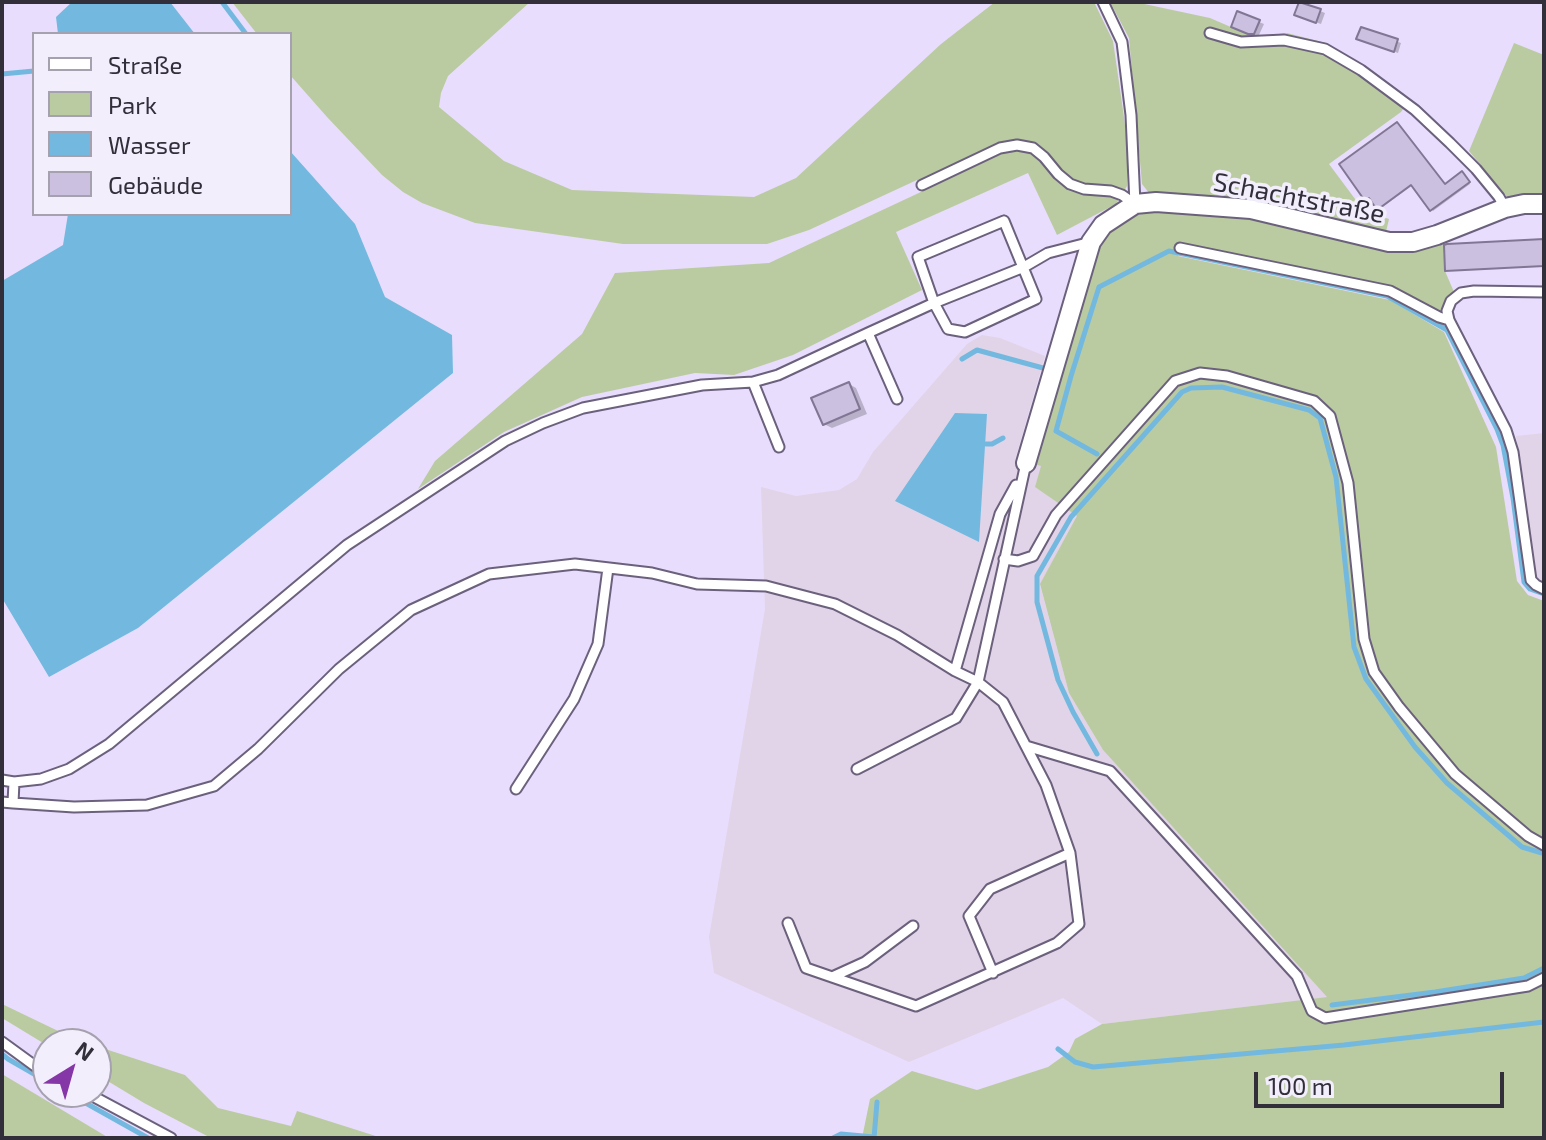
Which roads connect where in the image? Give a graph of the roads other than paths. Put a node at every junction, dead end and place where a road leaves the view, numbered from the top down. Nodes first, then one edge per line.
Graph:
1 (1103, 2) edge
2 (1210, 33) dead end
3 (922, 185) dead end
4 (1135, 204) junction
5 (1544, 204) edge
6 (1505, 208) junction
7 (1091, 242) junction
8 (1180, 248) dead end
9 (1024, 267) junction
10 (1544, 292) edge
11 (934, 303) junction
12 (1449, 320) junction
13 (868, 333) junction
14 (753, 382) junction
15 (897, 399) dead end
16 (779, 447) dead end
17 (1024, 469) junction
18 (1004, 559) junction
19 (608, 568) junction
20 (1544, 589) edge
21 (955, 671) junction
22 (978, 682) junction
23 (1026, 746) junction
24 (857, 769) dead end
25 (2, 780) edge
26 (14, 782) junction
27 (516, 789) dead end
28 (8, 802) edge
29 (1544, 845) edge
30 (1070, 853) junction
31 (788, 923) dead end
32 (913, 926) dead end
33 (993, 973) junction
34 (832, 977) junction
35 (1544, 978) edge
36 (2, 1042) edge
37 (32, 1064) edge
38 (112, 1106) edge
39 (171, 1138) edge

1 - 4 lane
2 - 6 lane
3 - 4 lane
4 - 6 street, Schachtstraße
4 - 7 street
5 - 6 street, Schachtstraße
7 - 9 lane
7 - 17 street
8 - 12 lane
9 - 11 lane
9 - 11 lane
9 - 11 lane
10 - 12 lane
11 - 13 lane
12 - 20 lane
13 - 14 lane
13 - 15 lane
14 - 16 lane
14 - 26 lane
17 - 18 lane
17 - 21 lane
18 - 22 lane
18 - 29 lane
19 - 21 lane
19 - 27 lane
19 - 28 lane
21 - 22 lane
22 - 23 lane
22 - 24 lane
23 - 30 lane
23 - 35 lane
25 - 26 lane
26 - 28 lane
30 - 33 lane
30 - 33 lane
31 - 34 lane
32 - 34 lane
33 - 34 lane
36 - 37 lane
38 - 39 lane

